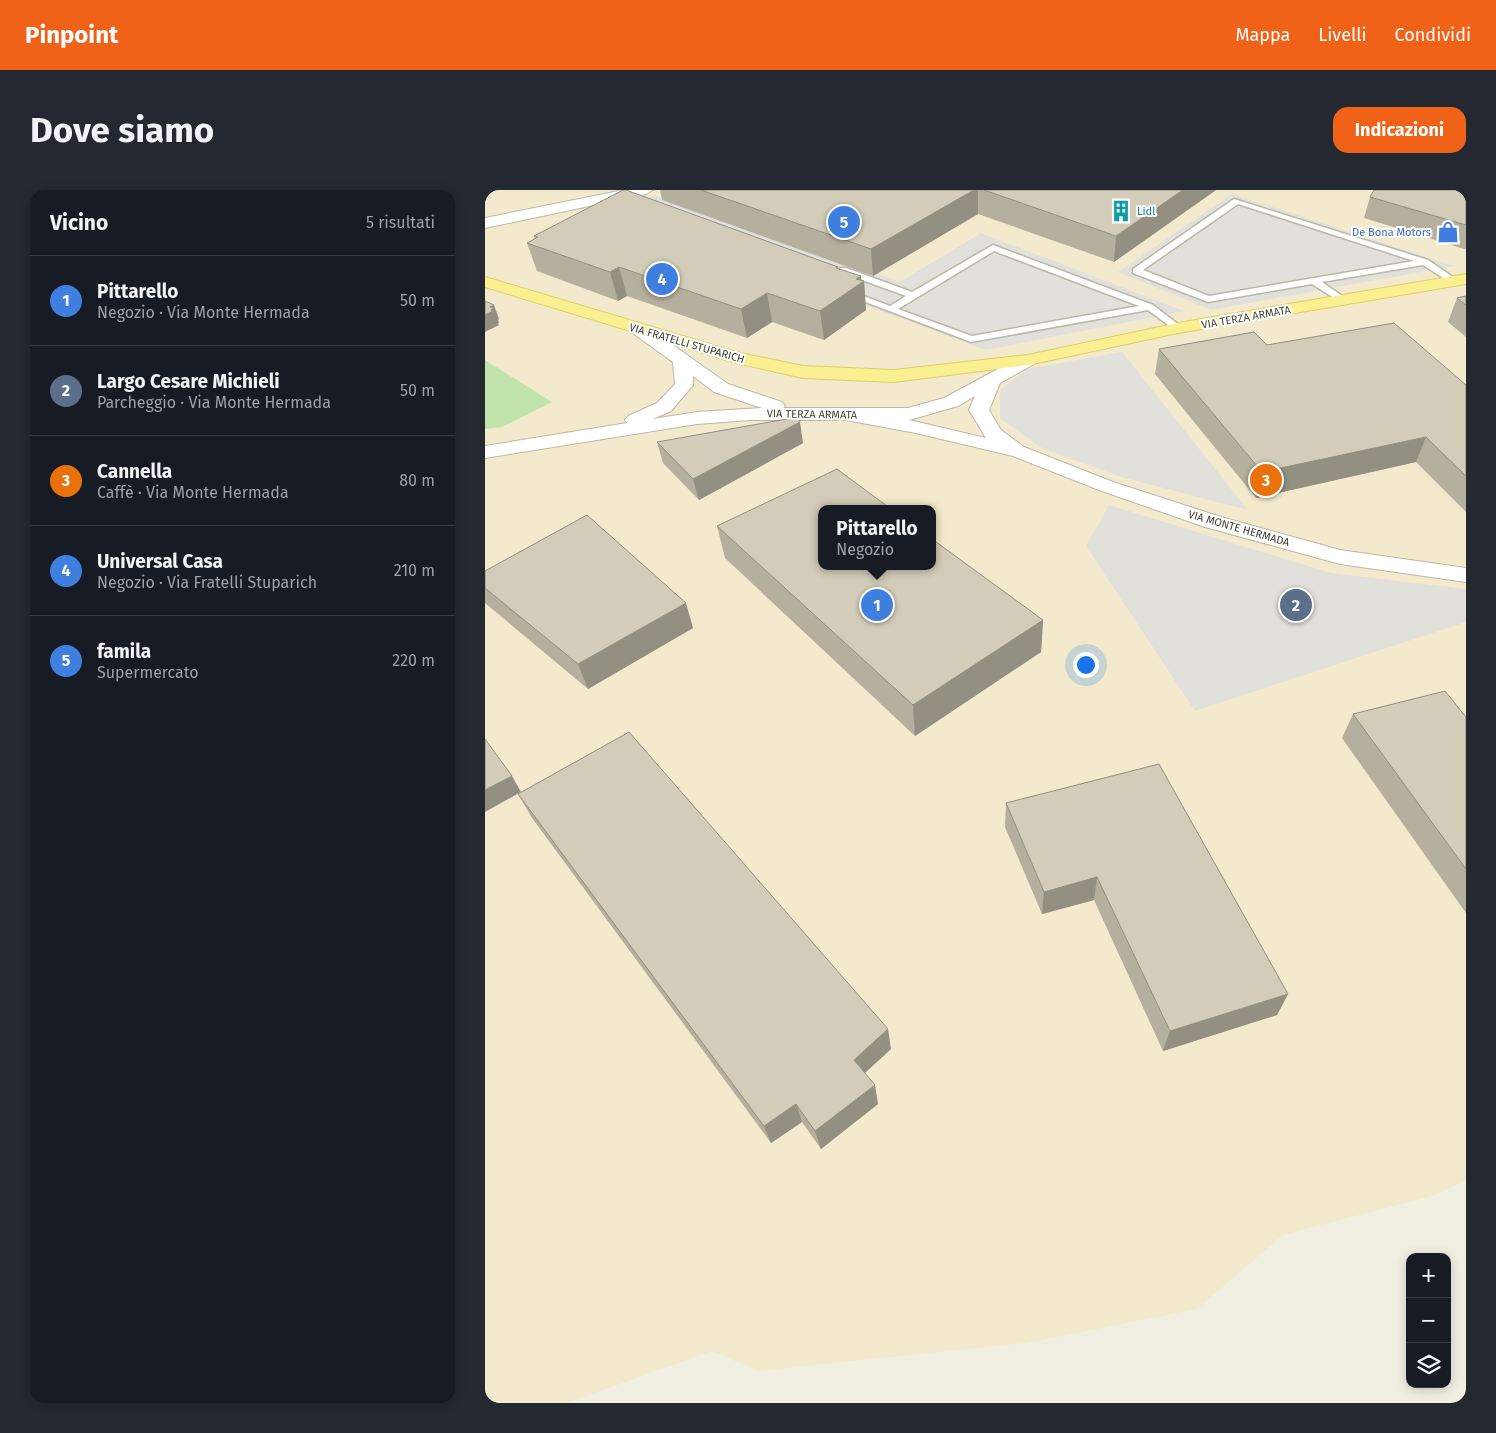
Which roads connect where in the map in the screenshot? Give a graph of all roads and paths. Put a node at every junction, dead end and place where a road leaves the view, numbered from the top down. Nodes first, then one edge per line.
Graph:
1 (647, 195) edge
2 (595, 200) junction
3 (613, 207) edge
4 (485, 223) edge
5 (1425, 262) junction
6 (831, 266) edge
7 (1460, 280) edge
8 (1314, 281) junction
9 (485, 282) edge
10 (835, 289) edge
11 (914, 296) junction
12 (1341, 300) junction
13 (1150, 307) junction
14 (891, 309) junction
15 (1178, 328) junction
16 (640, 330) junction
17 (681, 359) junction
18 (1028, 360) junction
19 (895, 376) joint
20 (991, 382) junction
21 (806, 412) junction
22 (850, 415) junction
23 (586, 435) junction
24 (485, 452) edge
25 (1021, 452) junction
26 (1466, 575) edge

1 - 2 street
2 - 3 lane
2 - 4 street
5 - 7 lane
5 - 8 lane
5 - 8 lane
6 - 11 lane
7 - 12 main road, VIA TERZA ARMATA
8 - 12 lane
9 - 16 main road, VIA FRATELLI STUPARICH
10 - 14 lane
11 - 13 lane
11 - 14 lane
12 - 15 main road, VIA TERZA ARMATA
13 - 14 lane
13 - 15 lane
15 - 18 main road, VIA TERZA ARMATA
16 - 17 street
16 - 19 main road, VIA FRATELLI STUPARICH
17 - 21 street
17 - 23 street, VIA TERZA ARMATA
18 - 19 main road, VIA TERZA ARMATA
18 - 20 street, VIA TERZA ARMATA
20 - 22 street, VIA TERZA ARMATA
20 - 25 street, VIA MONTE HERMADA
21 - 22 street, VIA TERZA ARMATA
21 - 23 street, VIA TERZA ARMATA
22 - 25 street, VIA MONTE HERMADA
23 - 24 street, VIA TERZA ARMATA
25 - 26 street, VIA MONTE HERMADA

